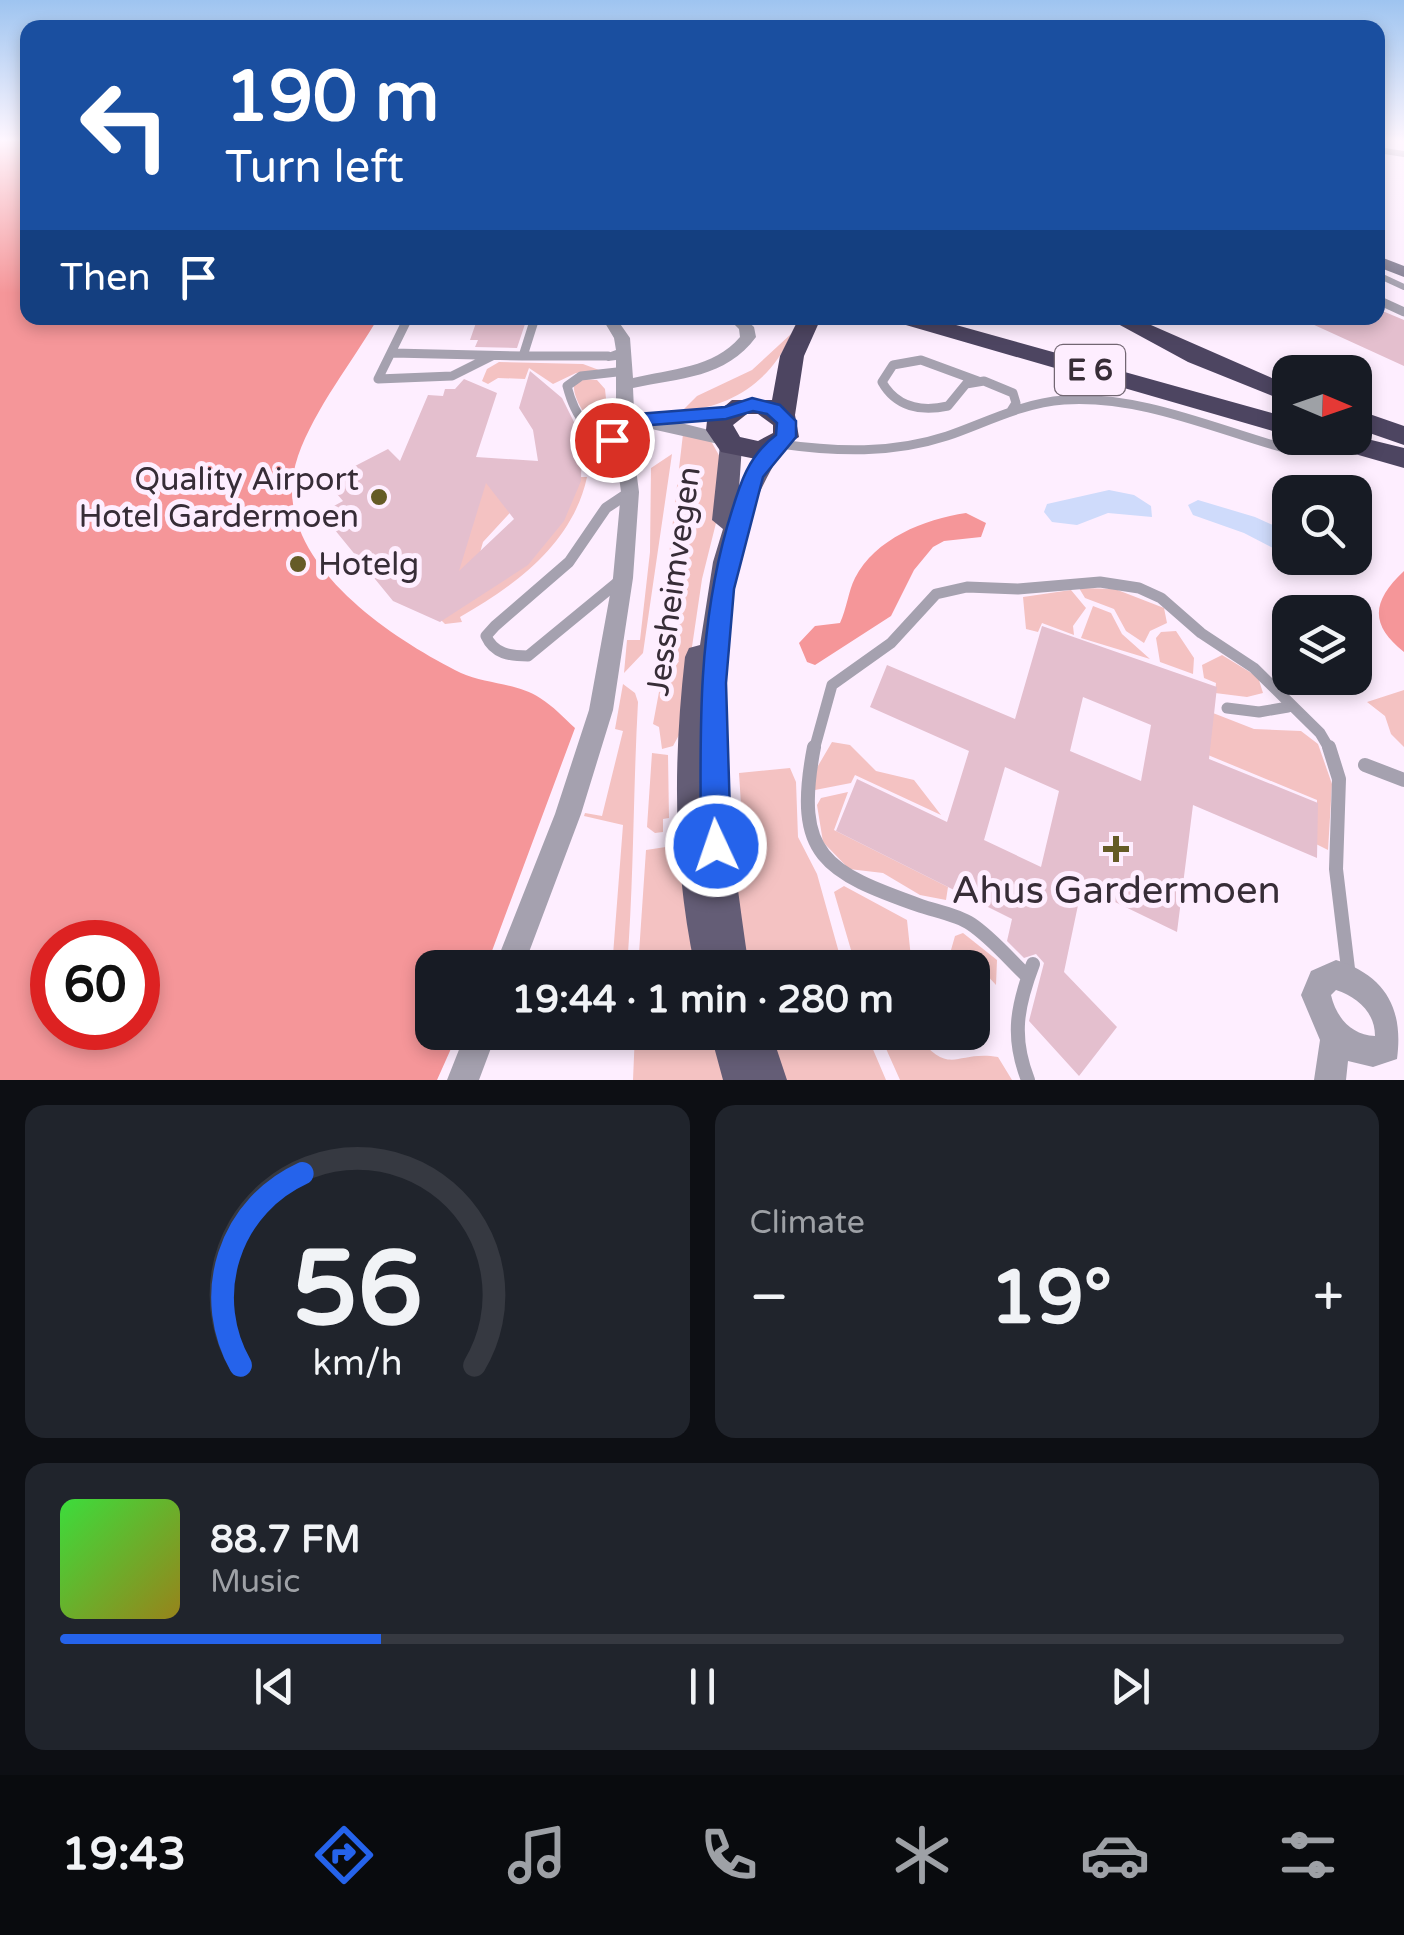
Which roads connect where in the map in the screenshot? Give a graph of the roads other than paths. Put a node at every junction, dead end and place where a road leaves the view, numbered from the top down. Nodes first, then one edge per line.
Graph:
1 (405, 325) edge
2 (534, 325) edge
3 (614, 325) edge
4 (744, 325) edge
5 (807, 325) edge
6 (929, 325) edge
7 (990, 325) edge
8 (1135, 325) edge
9 (393, 354) junction
10 (492, 356) junction
11 (523, 356) junction
12 (792, 356) junction
13 (621, 366) junction
14 (978, 381) junction
15 (1272, 386) edge
16 (1272, 402) edge
17 (1011, 411) junction
18 (782, 415) junction
19 (634, 426) junction
20 (730, 426) junction
21 (1372, 427) edge
22 (1272, 433) edge
23 (1272, 434) edge
24 (1404, 437) edge
25 (776, 446) junction
26 (1372, 449) edge
27 (1404, 458) edge
28 (630, 492) junction
29 (622, 578) junction
30 (1288, 707) junction
31 (1227, 708) dead end
32 (1365, 765) dead end
33 (1404, 780) edge
34 (515, 950) edge
35 (710, 950) edge
36 (728, 950) edge
37 (1349, 978) junction
38 (1336, 1036) junction
39 (475, 1050) edge
40 (734, 1050) edge
41 (758, 1050) edge
42 (463, 1080) edge
43 (743, 1080) edge
44 (767, 1080) edge
45 (1028, 1080) edge
46 (1330, 1080) edge

1 - 9 lane
2 - 11 lane
3 - 13 street
4 - 13 street
5 - 12 highway
6 - 22 highway, E 6
7 - 16 highway, E 6
8 - 15 highway, E 6
9 - 10 lane
9 - 10 lane
10 - 11 lane
11 - 13 lane
12 - 18 highway
12 - 20 highway
13 - 19 street
13 - 19 lane
14 - 14 lane
14 - 17 lane
17 - 23 lane
17 - 25 lane
18 - 20 highway
18 - 25 highway
19 - 20 street
19 - 28 street
20 - 25 highway
20 - 35 main road, Jessheimvegen
21 - 24 highway
25 - 36 main road, Jessheimvegen
26 - 27 highway
28 - 29 street
28 - 29 lane
29 - 34 street
30 - 31 lane
30 - 37 lane
30 - 45 lane
32 - 33 lane
37 - 38 street
37 - 38 street
38 - 46 street
39 - 42 street
40 - 43 main road
41 - 44 main road

